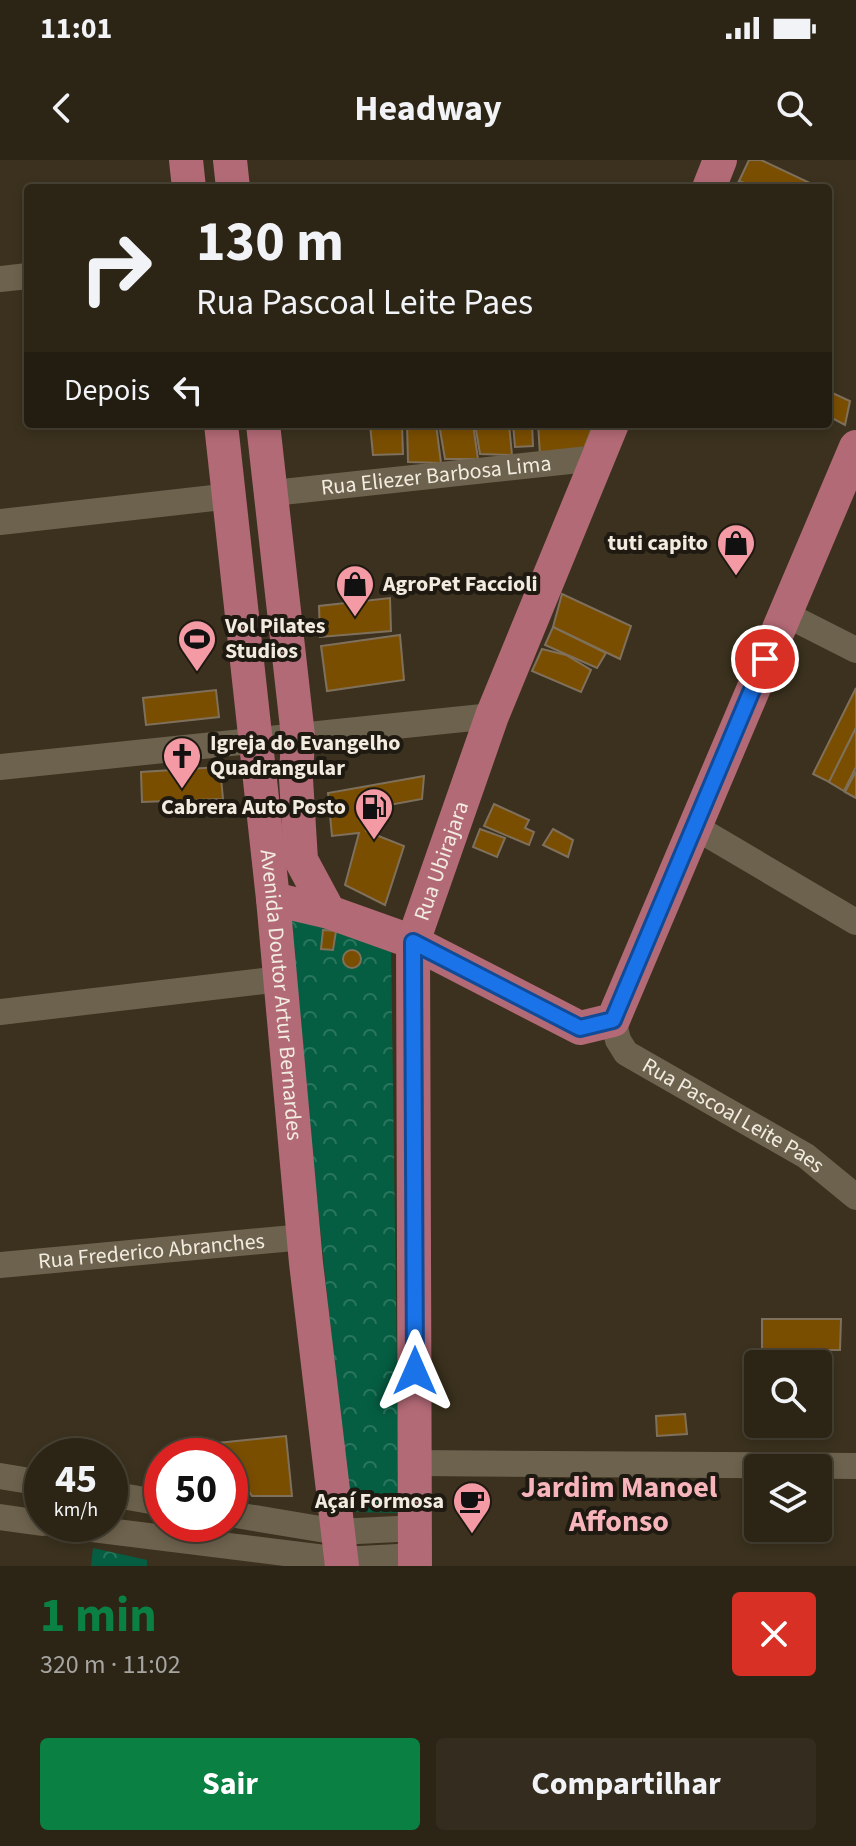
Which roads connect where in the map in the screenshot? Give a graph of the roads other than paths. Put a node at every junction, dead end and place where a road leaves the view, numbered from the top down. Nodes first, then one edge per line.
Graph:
1 (186, 160) edge
2 (230, 160) edge
3 (720, 160) edge
4 (189, 184) edge
5 (233, 184) edge
6 (711, 184) edge
7 (24, 276) edge
8 (0, 279) edge
9 (222, 428) edge
10 (264, 428) edge
11 (610, 428) edge
12 (856, 447) edge
13 (598, 458) junction
14 (273, 493) junction
15 (231, 496) junction
16 (0, 522) edge
17 (785, 614) junction
18 (856, 650) edge
19 (492, 716) junction
20 (298, 736) junction
21 (256, 741) junction
22 (0, 767) edge
23 (695, 827) junction
24 (273, 899) junction
25 (329, 912) junction
26 (856, 922) edge
27 (413, 942) junction
28 (280, 979) junction
29 (0, 1012) edge
30 (613, 1020) junction
31 (856, 1197) edge
32 (304, 1237) junction
33 (0, 1265) edge
34 (415, 1463) junction
35 (856, 1466) edge
36 (0, 1476) edge
37 (24, 1480) edge
38 (0, 1517) edge
39 (24, 1520) edge
40 (248, 1520) edge
41 (128, 1532) edge
42 (416, 1550) edge
43 (340, 1553) edge

1 - 4 main road
2 - 5 main road
3 - 6 main road
7 - 8 street
9 - 15 main road, Avenida Doutor Artur Bernardes
10 - 14 main road, Avenida Doutor Artur Bernardes
11 - 13 main road, Rua Ubirajara
12 - 17 main road
13 - 14 street, Rua Eliezer Barbosa Lima
13 - 19 main road, Rua Ubirajara
14 - 20 main road, Avenida Doutor Artur Bernardes
15 - 16 street
15 - 21 main road, Avenida Doutor Artur Bernardes
17 - 18 street
17 - 23 main road
19 - 20 street
19 - 27 main road, Rua Ubirajara
20 - 21 street
20 - 25 main road, Avenida Doutor Artur Bernardes
21 - 22 street
21 - 24 main road, Avenida Doutor Artur Bernardes
23 - 26 street
23 - 30 main road
24 - 25 main road
24 - 28 main road, Avenida Doutor Artur Bernardes
25 - 27 main road
27 - 30 main road
27 - 34 main road, Rua Ubirajara
28 - 29 street
28 - 32 main road, Avenida Doutor Artur Bernardes
30 - 31 street, Rua Pascoal Leite Paes
32 - 33 street, Rua Frederico Abranches
32 - 43 main road, Avenida Doutor Artur Bernardes
34 - 35 street
34 - 42 main road, Rua Ubirajara
36 - 37 street
38 - 39 street
40 - 43 street
41 - 43 street
42 - 43 street

